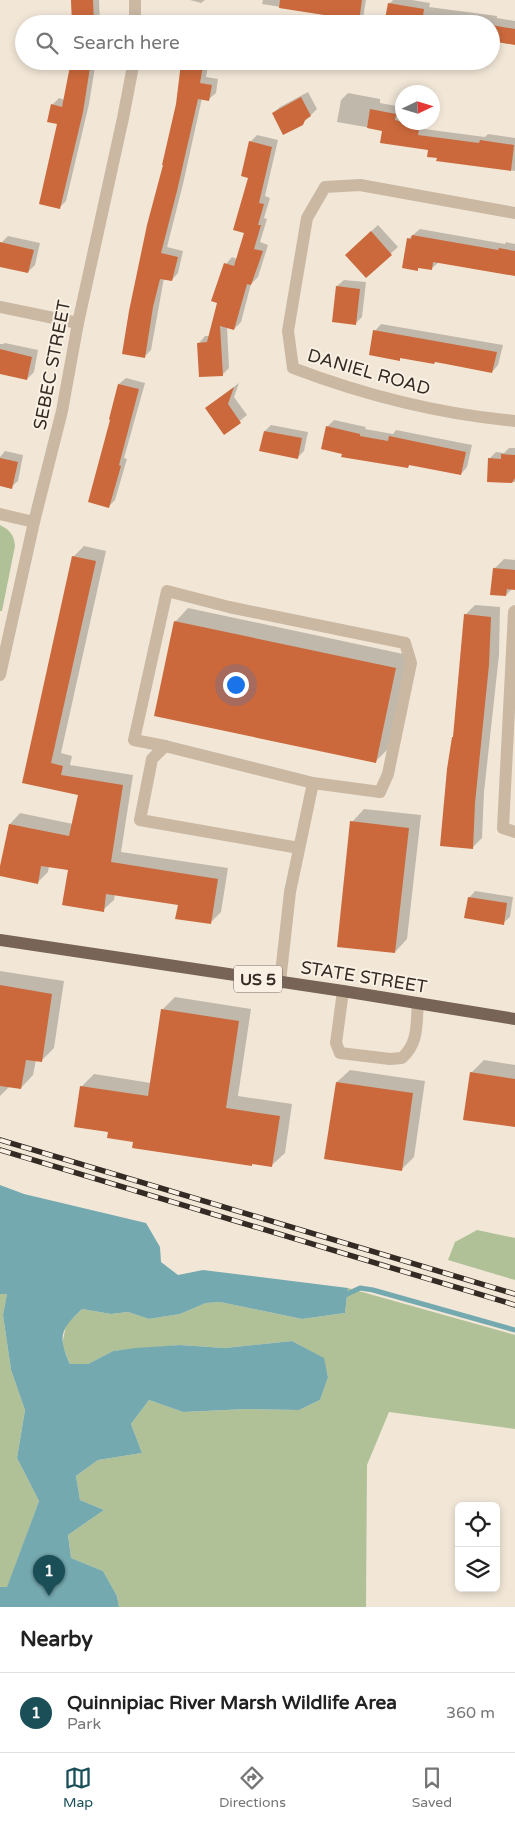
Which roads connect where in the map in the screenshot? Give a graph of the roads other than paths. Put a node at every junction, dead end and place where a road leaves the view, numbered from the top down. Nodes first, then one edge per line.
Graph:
1 (134, 0) edge
2 (135, 15) edge
3 (132, 70) edge
4 (515, 213) edge
5 (0, 307) edge
6 (78, 323) junction
7 (515, 420) edge
8 (0, 514) edge
9 (34, 522) junction
10 (515, 612) edge
11 (0, 675) edge
12 (165, 746) junction
13 (312, 783) junction
14 (515, 832) edge
15 (299, 848) junction
16 (0, 940) edge
17 (280, 982) junction
18 (343, 991) junction
19 (418, 1003) junction
20 (515, 1019) edge

1 - 2 street
3 - 6 street, SEBEC STREET
4 - 7 street, DANIEL ROAD
5 - 6 street
6 - 9 street, SEBEC STREET
8 - 9 street
9 - 11 street, SEBEC STREET
10 - 14 street
12 - 13 street
12 - 13 street
12 - 15 street
13 - 15 street
15 - 17 street
16 - 17 main road, STATE STREET / US 5
17 - 18 main road, STATE STREET / US 5
18 - 19 main road, STATE STREET / US 5
18 - 19 street
19 - 20 main road, STATE STREET / US 5

